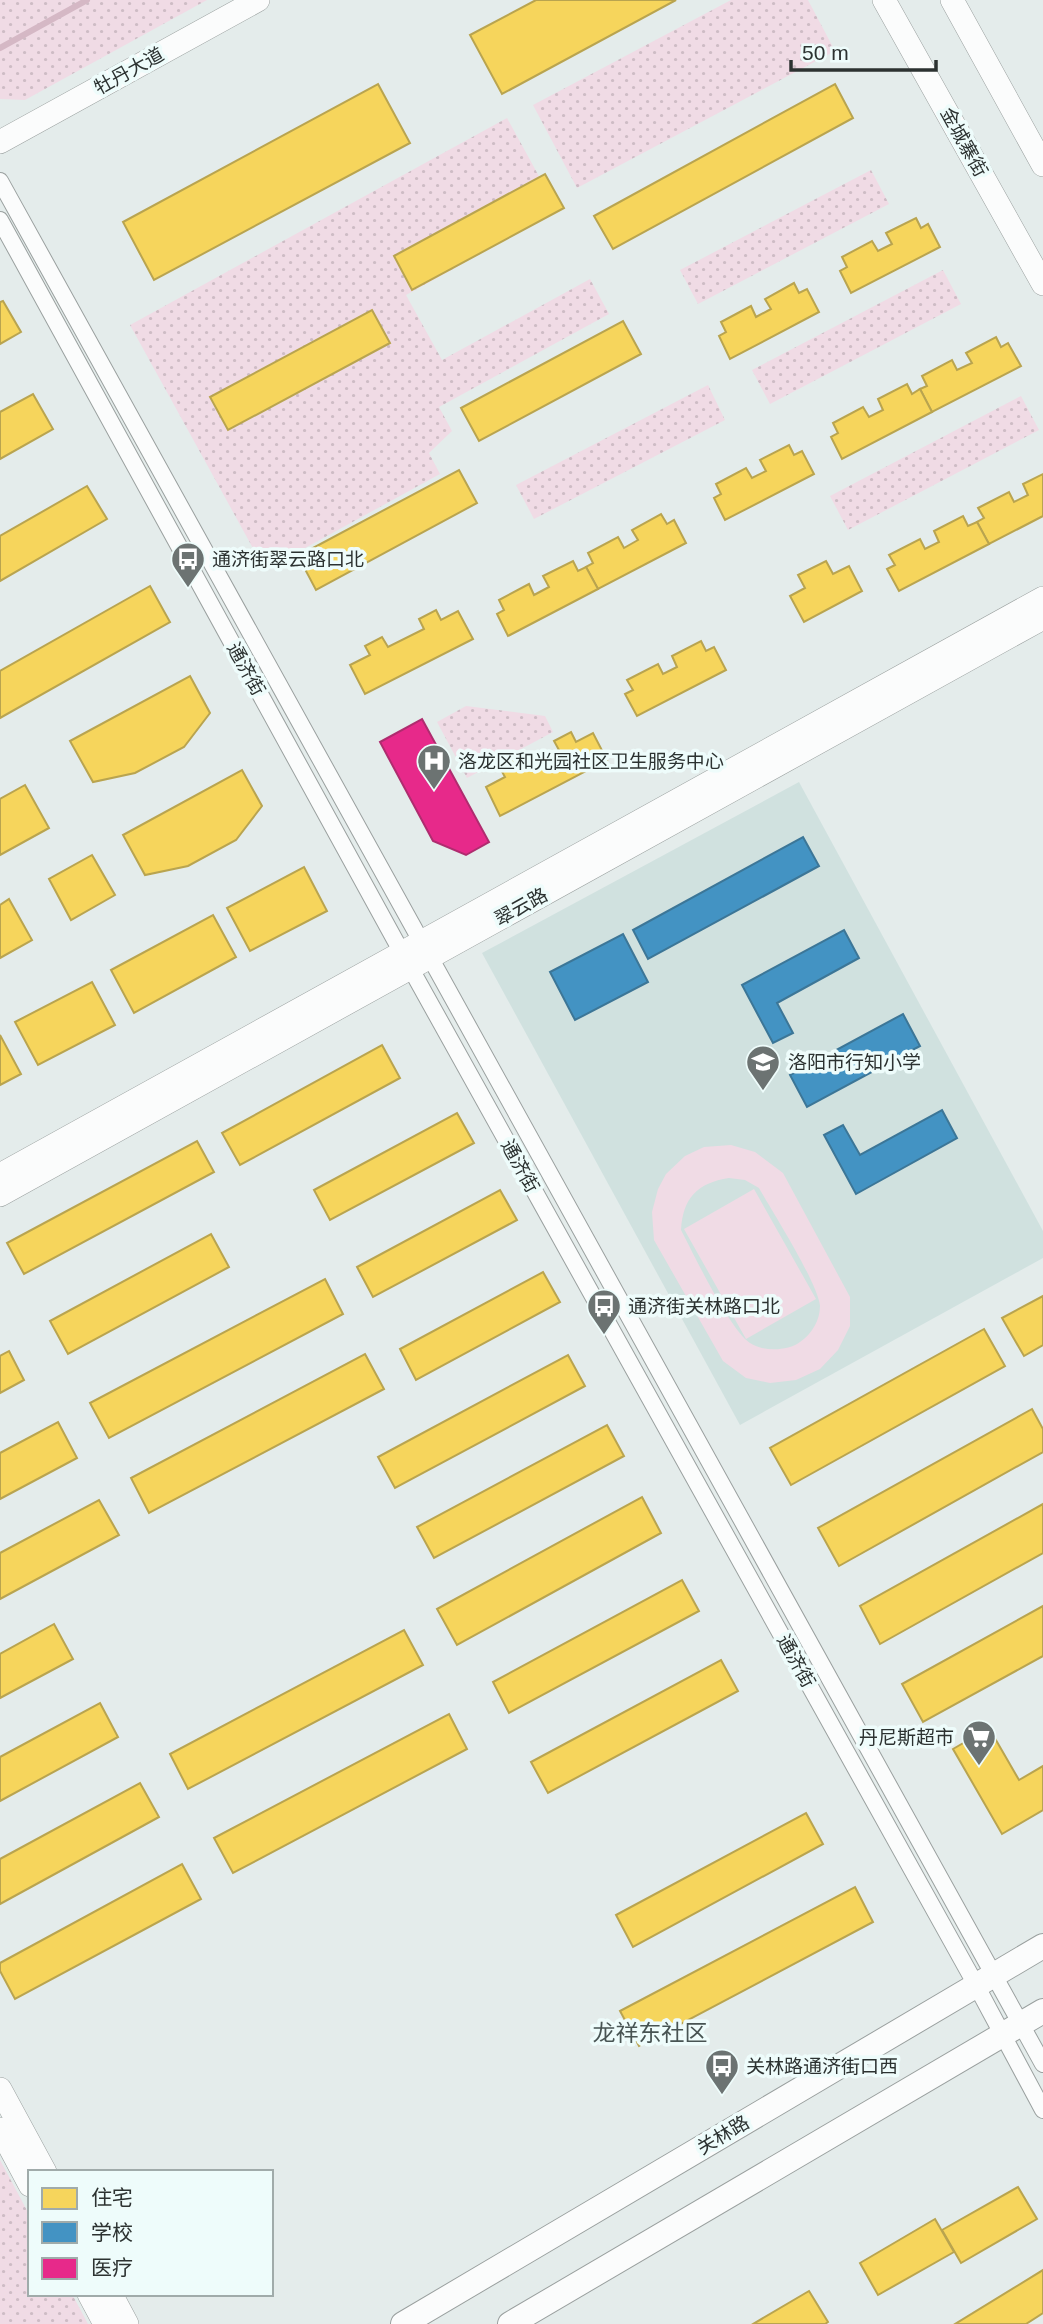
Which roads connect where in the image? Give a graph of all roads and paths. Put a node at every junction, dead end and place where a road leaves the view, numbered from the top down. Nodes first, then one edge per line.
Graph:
1 (258, 0) edge
2 (884, 0) edge
3 (952, 0) edge
4 (0, 142) edge
5 (1043, 165) edge
6 (0, 181) edge
7 (0, 220) edge
8 (1043, 284) edge
9 (1043, 598) edge
10 (1043, 618) edge
11 (426, 948) junction
12 (406, 960) junction
13 (0, 1175) edge
14 (0, 1195) edge
15 (1043, 1946) edge
16 (985, 1980) junction
17 (1043, 2011) edge
18 (1012, 2030) junction
19 (1043, 2064) edge
20 (0, 2089) edge
21 (1043, 2110) edge
22 (0, 2129) edge
23 (44, 2170) edge
24 (28, 2181) edge
25 (90, 2296) edge
26 (112, 2296) edge
27 (105, 2324) edge
28 (127, 2324) edge
29 (402, 2324) edge
30 (510, 2324) edge

1 - 4 street, 牡丹大道
2 - 8 street, 金城寨街
3 - 5 street
6 - 11 street, 通济街
7 - 12 street, 通济街
9 - 11 street, 翠云路
10 - 11 street, 翠云路
11 - 12 street, 翠云路
11 - 16 street, 通济街
12 - 13 street, 翠云路
12 - 14 street, 翠云路
12 - 16 street, 通济街
15 - 16 main road, 关林路
16 - 18 street, 通济街
16 - 29 main road, 关林路
17 - 18 main road
18 - 19 street, 通济街
18 - 21 street, 通济街
18 - 30 main road
20 - 23 street
22 - 24 street
25 - 27 street
26 - 28 street

